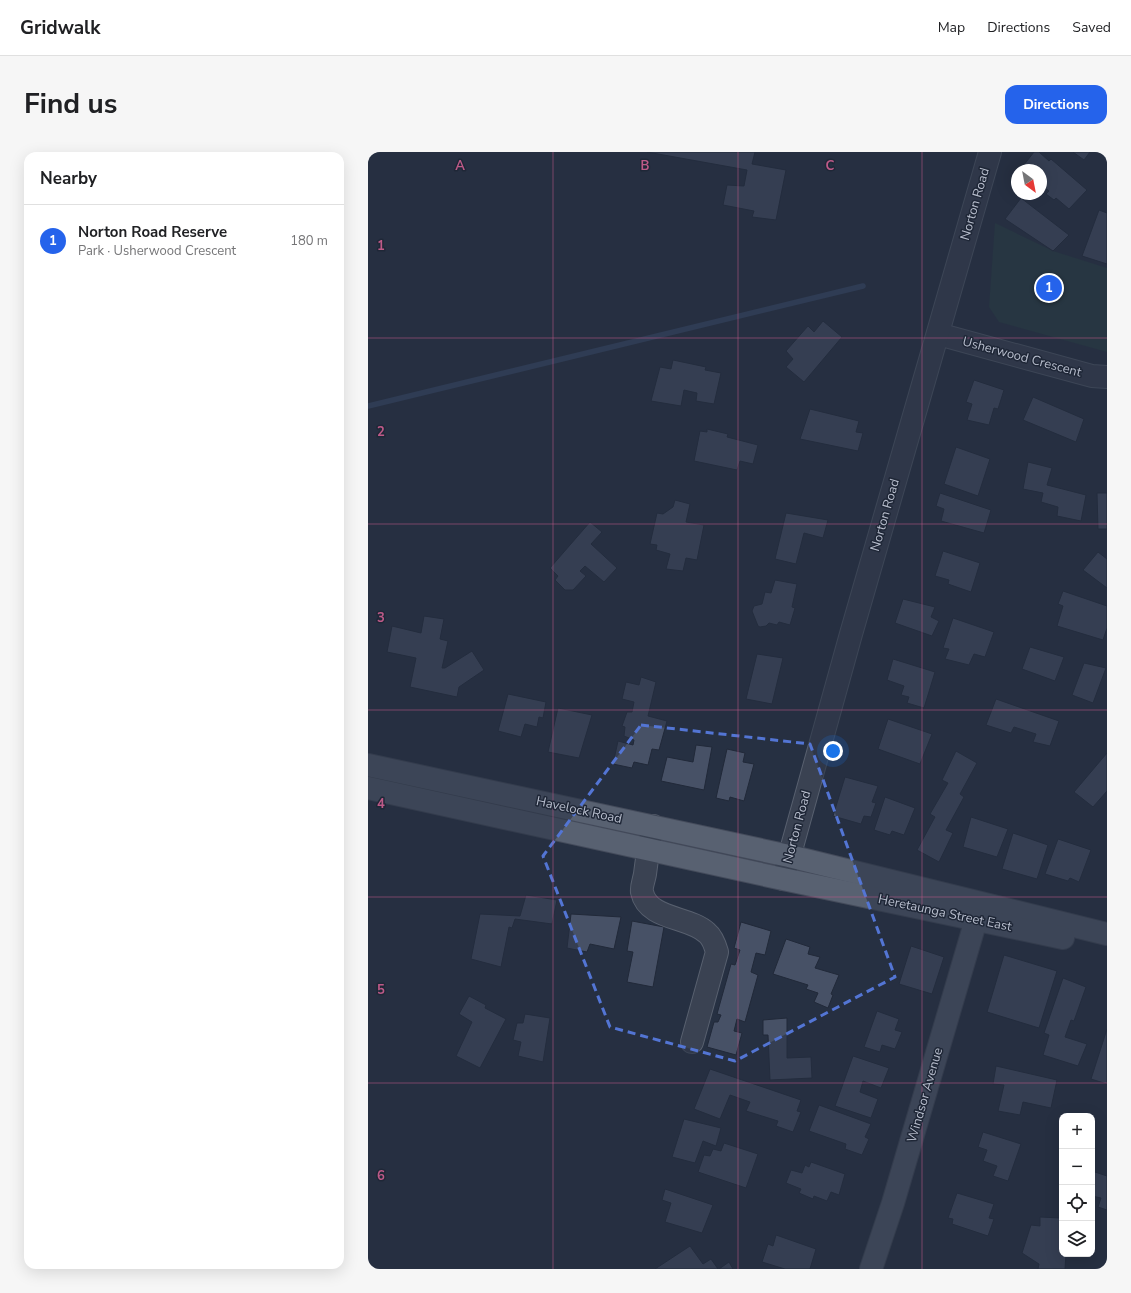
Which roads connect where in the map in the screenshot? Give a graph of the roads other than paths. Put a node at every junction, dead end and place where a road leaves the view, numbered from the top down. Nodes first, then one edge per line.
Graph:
1 (990, 152) edge
2 (938, 334) junction
3 (1107, 377) edge
4 (368, 765) edge
5 (368, 788) edge
6 (653, 826) junction
7 (648, 850) junction
8 (790, 856) junction
9 (783, 879) junction
10 (976, 920) junction
11 (1107, 934) edge
12 (1107, 947) edge
13 (692, 1042) dead end
14 (871, 1269) edge

1 - 2 street, Norton Road
2 - 3 street, Usherwood Crescent
2 - 8 street, Norton Road
4 - 6 main road, Havelock Road
5 - 7 main road, Havelock Road
6 - 7 street
6 - 8 main road, Havelock Road
7 - 9 main road, Havelock Road
7 - 13 street
8 - 9 street, Norton Road
8 - 11 main road, Heretaunga Street East
9 - 10 main road, Heretaunga Street East
10 - 12 main road, Heretaunga Street East
10 - 14 main road, Windsor Avenue

